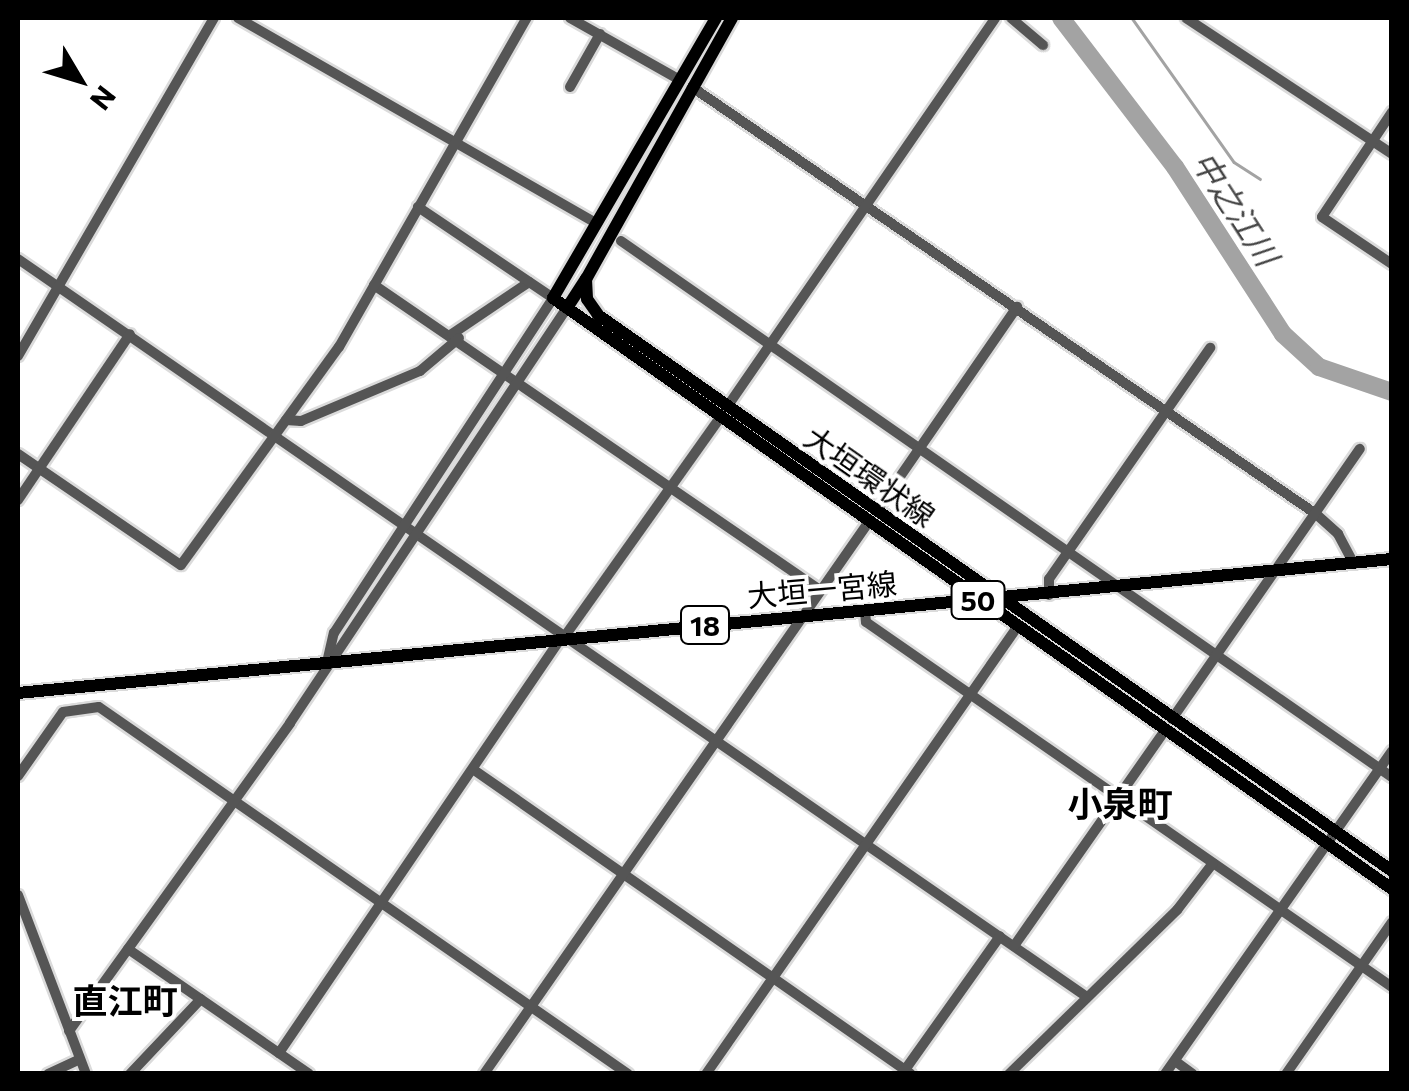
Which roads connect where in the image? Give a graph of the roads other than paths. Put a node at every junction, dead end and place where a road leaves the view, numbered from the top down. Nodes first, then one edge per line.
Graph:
1 (214, 18) edge
2 (238, 18) edge
3 (527, 18) edge
4 (570, 18) edge
5 (716, 18) edge
6 (732, 18) edge
7 (996, 18) edge
8 (1010, 18) edge
9 (1186, 18) edge
10 (600, 34) junction
11 (1043, 45) dead end
12 (686, 84) junction
13 (570, 87) dead end
14 (1392, 112) edge
15 (1372, 141) junction
16 (455, 142) junction
17 (1392, 154) edge
18 (868, 203) junction
19 (418, 208) junction
20 (596, 223) junction
21 (620, 241) dead end
22 (18, 259) edge
23 (1392, 264) edge
24 (586, 278) junction
25 (529, 282) junction
26 (374, 286) junction
27 (60, 288) junction
28 (553, 298) junction
29 (1017, 306) junction
30 (567, 308) junction
31 (598, 314) junction
32 (130, 334) junction
33 (456, 336) junction
34 (770, 344) junction
35 (1210, 348) dead end
36 (18, 356) edge
37 (504, 370) junction
38 (518, 380) junction
39 (1167, 410) junction
40 (724, 412) junction
41 (286, 420) junction
42 (275, 432) junction
43 (920, 448) junction
44 (1360, 449) dead end
45 (18, 454) edge
46 (39, 468) junction
47 (671, 485) junction
48 (18, 500) edge
49 (877, 510) junction
50 (1316, 514) junction
51 (404, 523) junction
52 (868, 523) junction
53 (417, 532) junction
54 (1068, 552) junction
55 (1391, 560) edge
56 (1354, 564) junction
57 (1276, 570) junction
58 (1117, 587) junction
59 (820, 590) junction
60 (1050, 595) junction
61 (973, 596) junction
62 (996, 598) junction
63 (864, 611) junction
64 (800, 618) junction
65 (1018, 626) junction
66 (567, 637) junction
67 (1214, 655) junction
68 (327, 662) junction
69 (18, 693) edge
70 (970, 693) junction
71 (1168, 724) junction
72 (717, 739) junction
73 (1392, 751) edge
74 (1379, 768) junction
75 (474, 770) junction
76 (18, 776) edge
77 (1392, 778) edge
78 (1118, 796) junction
79 (234, 801) junction
80 (1332, 838) junction
81 (867, 842) junction
82 (1213, 862) junction
83 (624, 872) junction
84 (1392, 872) edge
85 (1392, 889) edge
86 (18, 895) edge
87 (382, 903) junction
88 (1281, 910) junction
89 (1392, 922) edge
90 (1000, 936) junction
91 (1014, 946) junction
92 (128, 950) junction
93 (1361, 966) junction
94 (773, 977) junction
95 (1392, 987) edge
96 (1088, 997) junction
97 (201, 999) junction
98 (531, 1006) junction
99 (69, 1031) junction
100 (279, 1053) junction
101 (80, 1059) junction
102 (1175, 1061) junction
103 (292, 1069) edge
104 (906, 1072) edge
105 (48, 1074) edge
106 (86, 1074) edge
107 (130, 1074) edge
108 (309, 1074) edge
109 (484, 1074) edge
110 (628, 1074) edge
111 (706, 1074) edge
112 (1009, 1074) edge
113 (1165, 1074) edge
114 (1192, 1074) edge
115 (1286, 1074) edge

1 - 27 street
2 - 16 street
3 - 16 street
4 - 10 street
5 - 12 main road
6 - 12 main road
7 - 18 street
8 - 11 street
9 - 15 street
10 - 12 street
10 - 13 street
12 - 18 street
12 - 20 main road
12 - 24 main road
14 - 15 street
15 - 17 street
15 - 23 street
16 - 19 street
16 - 20 street
18 - 29 street
18 - 34 street
19 - 25 street
19 - 26 street
20 - 28 main road
21 - 34 street
22 - 27 street
24 - 30 main road
24 - 31 main road
25 - 28 street
25 - 33 street
26 - 33 street
26 - 41 street
27 - 32 street
27 - 36 street
28 - 30 main road, 50
28 - 37 street
29 - 39 street
29 - 43 street
30 - 31 main road, 50
30 - 38 street
30 - 40 main road, 大垣環状線 / 50
31 - 40 main road, 大垣環状線 / 50
32 - 42 street
32 - 46 street
33 - 37 street
33 - 41 street
34 - 40 street
34 - 43 street
35 - 39 street
37 - 38 street
37 - 51 street
38 - 47 street
38 - 53 street
39 - 50 street
39 - 54 street
40 - 47 street
40 - 49 main road, 大垣環状線 / 50
40 - 52 main road, 大垣環状線 / 50
41 - 42 street
42 - 46 street
42 - 51 street
43 - 49 street
43 - 54 street
44 - 50 street
45 - 46 street
46 - 48 street
47 - 59 street
47 - 66 street
49 - 62 main road, 大垣環状線 / 50
50 - 56 street
50 - 57 street
51 - 53 street
51 - 68 street
52 - 59 street
52 - 61 main road, 大垣環状線 / 50
53 - 66 street
53 - 68 street
54 - 58 street
54 - 60 street
55 - 56 main road, 大垣一宮線 / 18
56 - 57 main road, 大垣一宮線 / 18
57 - 58 main road, 大垣一宮線 / 18
57 - 67 street
58 - 60 main road, 大垣一宮線 / 18
58 - 67 street
59 - 64 street
60 - 62 main road, 大垣一宮線 / 18
61 - 62 main road, 大垣一宮線 / 18
61 - 63 main road, 大垣一宮線 / 18
61 - 65 main road, 大垣環状線 / 50
62 - 71 main road, 大垣環状線 / 50
63 - 64 main road, 大垣一宮線 / 18
63 - 70 street
64 - 66 main road, 大垣一宮線 / 18
64 - 72 street
65 - 70 street
65 - 71 main road, 大垣環状線 / 50
66 - 68 main road, 大垣一宮線 / 18
66 - 72 street
66 - 75 street
67 - 71 street
67 - 74 street
68 - 69 main road, 大垣一宮線 / 18
68 - 79 street
70 - 78 street
70 - 81 street
71 - 78 street
71 - 80 main road, 大垣環状線 / 50
72 - 81 street
72 - 83 street
73 - 74 street
74 - 77 street
74 - 80 street
75 - 83 street
75 - 87 street
76 - 79 street
78 - 82 street
78 - 91 street
79 - 87 street
79 - 92 street
80 - 84 main road, 大垣環状線 / 50
80 - 85 main road, 大垣環状線 / 50
80 - 88 street
81 - 90 street
81 - 94 street
82 - 88 street
82 - 96 street
83 - 94 street
83 - 98 street
86 - 99 street
87 - 98 street
87 - 100 street
88 - 93 street
88 - 102 street
89 - 93 street
90 - 91 street
90 - 104 street
91 - 96 street
92 - 97 street
92 - 99 street
93 - 95 street
93 - 115 street
94 - 104 street
94 - 111 street
96 - 112 street
97 - 100 street
97 - 107 street
98 - 109 street
98 - 110 street
99 - 101 street
100 - 103 street
101 - 105 street
101 - 106 street
102 - 113 street
102 - 114 street
103 - 108 street

